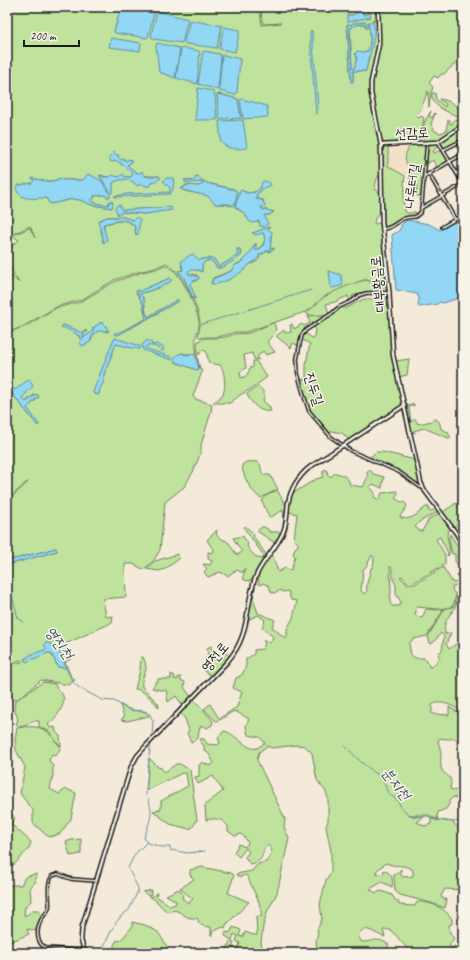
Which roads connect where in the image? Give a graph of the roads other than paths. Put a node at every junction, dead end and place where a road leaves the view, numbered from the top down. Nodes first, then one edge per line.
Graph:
1 (378, 7) edge
2 (463, 125) edge
3 (438, 142) junction
4 (427, 143) junction
5 (381, 145) junction
6 (463, 149) edge
7 (443, 150) junction
8 (463, 154) edge
9 (450, 162) junction
10 (463, 169) edge
11 (456, 173) junction
12 (429, 174) junction
13 (424, 176) junction
14 (463, 184) edge
15 (442, 196) junction
16 (421, 208) junction
17 (463, 215) edge
18 (455, 219) junction
19 (442, 228) dead end
20 (382, 229) junction
21 (390, 293) junction
22 (405, 405) junction
23 (342, 446) junction
24 (423, 488) junction
25 (463, 545) edge
26 (96, 882) junction
27 (84, 952) edge

1 - 5 street, 대부황금로
2 - 3 street, 선감로
3 - 4 street, 선감로
3 - 7 street
4 - 5 street, 선감로
4 - 13 street, 나루터길
5 - 20 street, 대부황금로
6 - 7 street
7 - 9 street
8 - 9 street
9 - 11 street
9 - 12 street
10 - 11 street
11 - 14 street
12 - 13 street
12 - 15 street
13 - 16 street, 나루터길
14 - 15 street
15 - 16 street
15 - 18 street
16 - 20 street, 나루터길
17 - 18 street
18 - 19 street
20 - 21 street, 대부황금로
21 - 22 street, 대부황금로
21 - 23 street, 진두길
22 - 23 street, 영전로
22 - 24 street, 대부황금로
23 - 24 street, 진두길
23 - 26 street, 영전로
24 - 25 street, 대부황금로
26 - 27 street, 영전로
26 - 27 street

